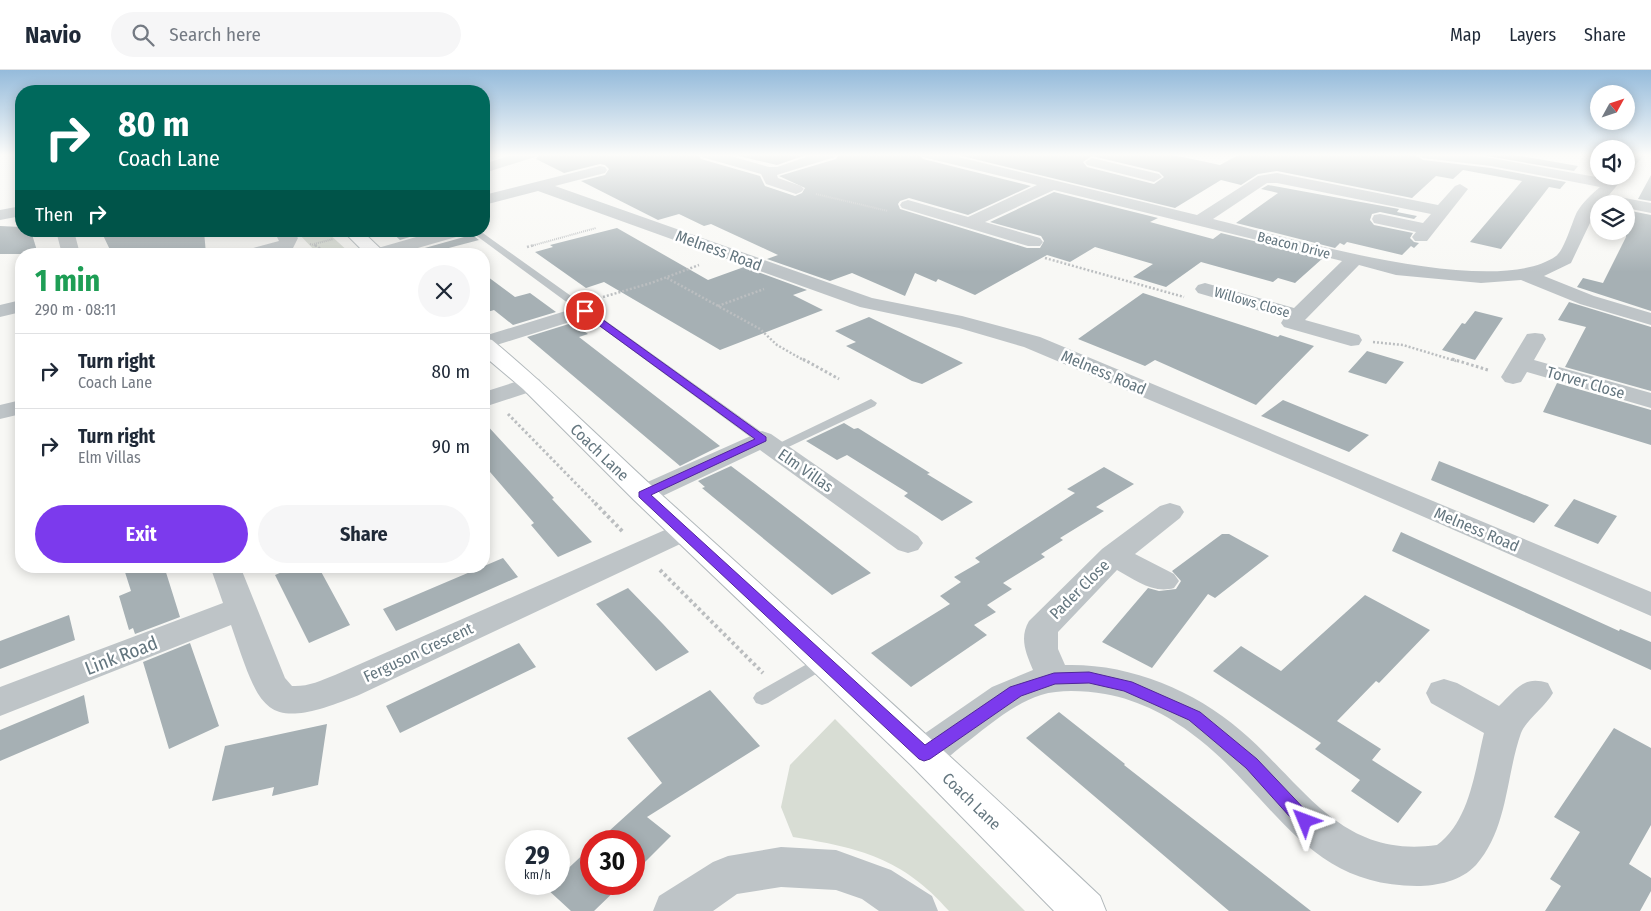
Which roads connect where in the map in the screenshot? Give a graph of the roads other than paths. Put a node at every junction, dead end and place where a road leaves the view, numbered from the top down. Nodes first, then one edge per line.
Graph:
1 (511, 193) edge
2 (561, 193) edge
3 (1033, 193) edge
4 (1085, 193) edge
5 (1241, 193) edge
6 (1361, 193) edge
7 (1457, 193) edge
8 (490, 198) edge
9 (1635, 205) edge
10 (1590, 207) edge
11 (1651, 208) edge
12 (1442, 211) junction
13 (15, 212) edge
14 (892, 212) road end
15 (0, 214) edge
16 (1380, 219) dead end
17 (1199, 221) junction
18 (969, 223) junction
19 (285, 237) edge
20 (359, 237) edge
21 (436, 237) edge
22 (482, 237) edge
23 (264, 248) edge
24 (370, 248) edge
25 (398, 248) edge
26 (1018, 250) road end
27 (1354, 260) junction
28 (1525, 274) junction
29 (1206, 289) road end
30 (15, 307) edge
31 (580, 308) junction
32 (0, 310) edge
33 (1298, 316) junction
34 (1651, 319) edge
35 (1535, 339) dead end
36 (1351, 340) road end
37 (490, 342) edge
38 (490, 349) edge
39 (531, 384) junction
40 (490, 398) edge
41 (1651, 401) edge
42 (871, 403) dead end
43 (15, 408) edge
44 (0, 412) edge
45 (768, 444) junction
46 (644, 494) junction
47 (1170, 512) dead end
48 (683, 531) junction
49 (908, 543) dead end
50 (1113, 556) junction
51 (228, 573) edge
52 (1163, 581) dead end
53 (1651, 605) edge
54 (241, 608) junction
55 (823, 661) junction
56 (1054, 679) junction
57 (1444, 693) dead end
58 (1535, 694) dead end
59 (762, 698) dead end
60 (0, 702) edge
61 (1505, 727) junction
62 (924, 754) junction
63 (675, 911) edge
64 (916, 911) edge
65 (1084, 911) edge

1 - 8 street
2 - 53 street, Melness Road
3 - 18 street
4 - 17 street, Beacon Drive
5 - 17 street
6 - 12 street
7 - 12 street
9 - 11 street
10 - 28 street, Beacon Drive
12 - 16 street
13 - 15 street
14 - 18 street
17 - 27 street, Beacon Drive
18 - 26 street
19 - 23 street
20 - 24 street
21 - 25 street
22 - 31 lane
27 - 28 street, Beacon Drive
27 - 33 street, Willows Close
28 - 34 street
29 - 33 street, Willows Close
30 - 32 street
31 - 37 street
31 - 45 lane
33 - 36 street, Willows Close
35 - 41 street, Torver Close
38 - 39 street, Coach Lane
39 - 40 street
39 - 46 street, Coach Lane
42 - 45 lane
43 - 44 street
45 - 46 street, Elm Villas
45 - 49 street, Elm Villas
46 - 48 street, Coach Lane
47 - 50 street, Pader Close
48 - 54 street, Ferguson Crescent
48 - 55 street, Coach Lane
50 - 52 street, Pader Close
50 - 56 street, Pader Close
51 - 54 street, Ferguson Crescent
54 - 60 street, Link Road
55 - 59 lane
55 - 62 street, Coach Lane
56 - 61 street
56 - 62 street
57 - 61 street
58 - 61 street
62 - 65 street, Coach Lane
63 - 64 street

